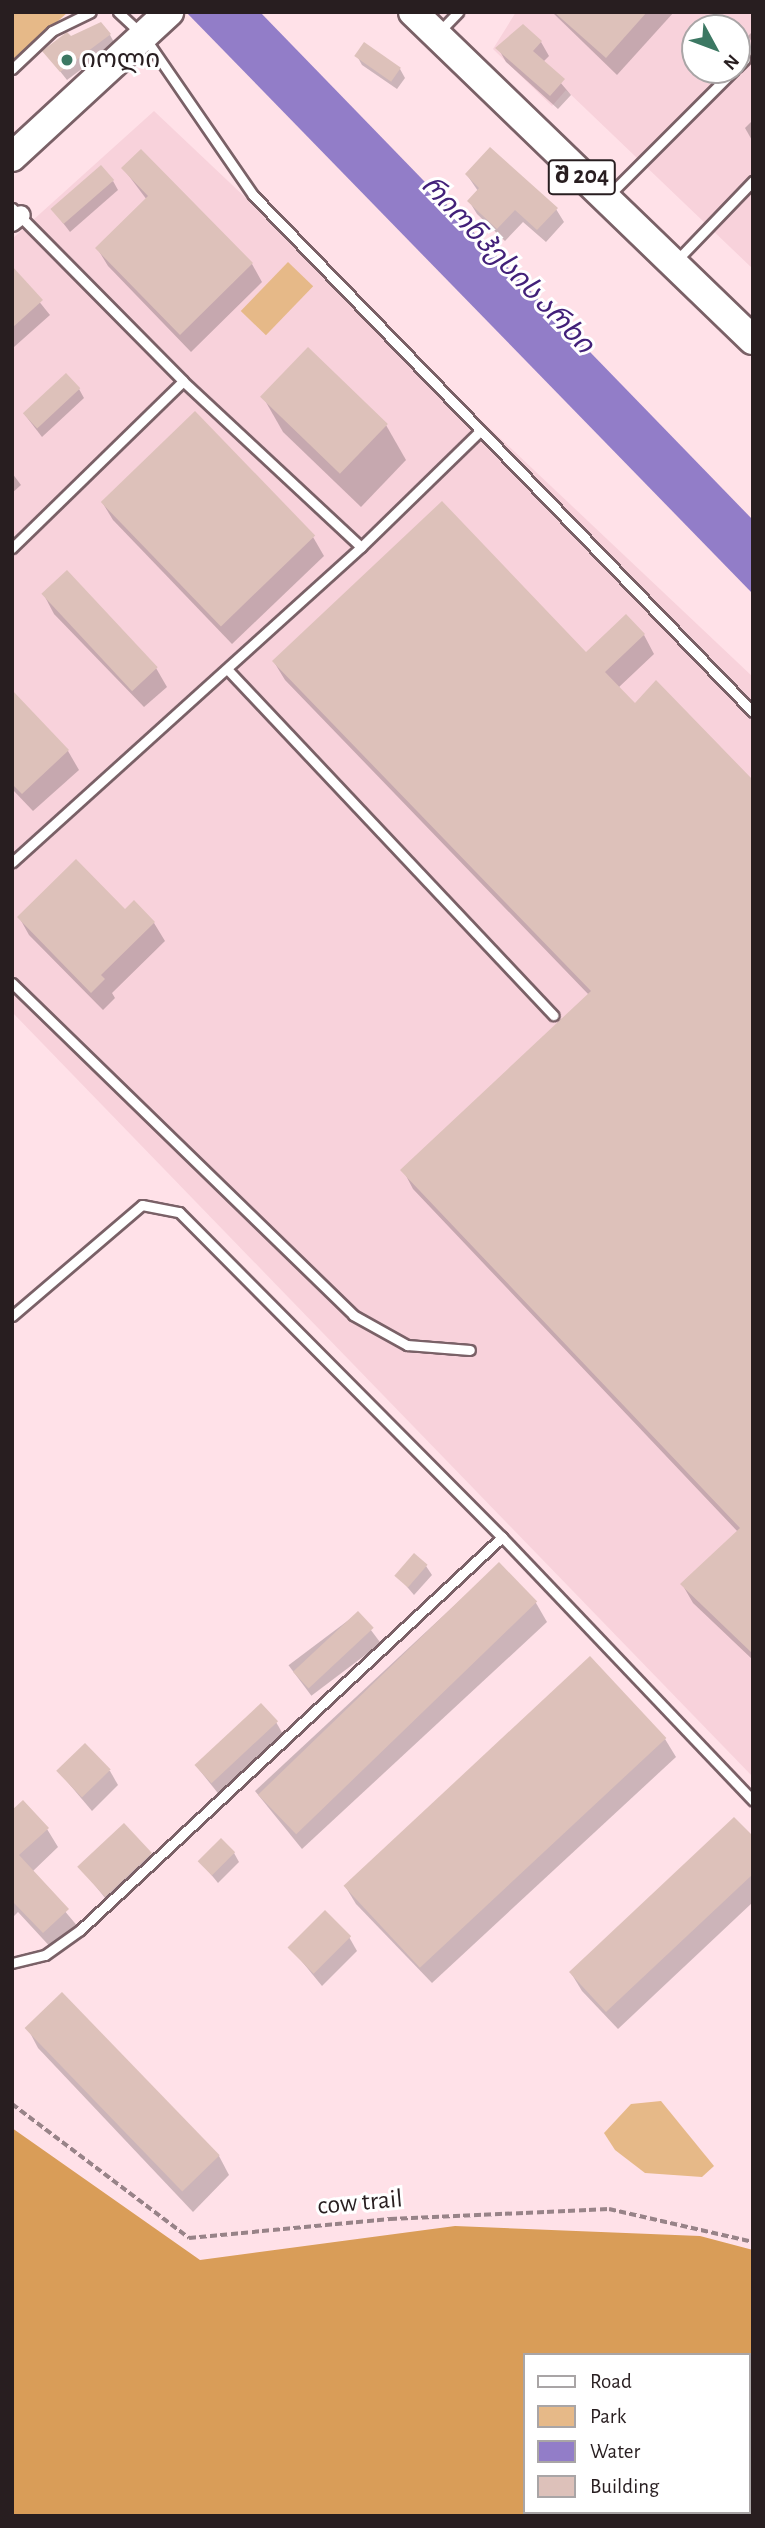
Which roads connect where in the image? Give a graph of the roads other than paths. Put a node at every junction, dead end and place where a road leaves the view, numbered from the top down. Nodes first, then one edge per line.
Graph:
1 (91, 12) edge
2 (118, 12) edge
3 (412, 12) edge
4 (458, 12) edge
5 (158, 22) edge
6 (436, 34) junction
7 (12, 69) edge
8 (719, 84) edge
9 (13, 155) edge
10 (753, 181) edge
11 (605, 199) junction
12 (15, 215) edge
13 (673, 264) junction
14 (753, 340) edge
15 (183, 381) junction
16 (480, 431) junction
17 (361, 547) junction
18 (12, 548) edge
19 (229, 670) junction
20 (753, 712) edge
21 (12, 862) edge
22 (12, 983) edge
23 (553, 1015) dead end
24 (12, 1316) edge
25 (470, 1350) dead end
26 (502, 1537) junction
27 (753, 1801) edge
28 (12, 1963) edge

1 - 7 lane
2 - 5 lane
3 - 6 main road, შ 204
4 - 6 lane
5 - 9 main road
5 - 16 lane
6 - 11 main road, შ 204
8 - 11 lane
10 - 13 lane
11 - 13 main road, შ 204
12 - 15 lane
13 - 14 main road, შ 204
15 - 17 lane
15 - 18 lane
16 - 17 lane
16 - 20 lane
17 - 19 lane
19 - 21 lane
19 - 23 lane
22 - 25 lane
24 - 26 lane
26 - 27 lane
26 - 28 lane

